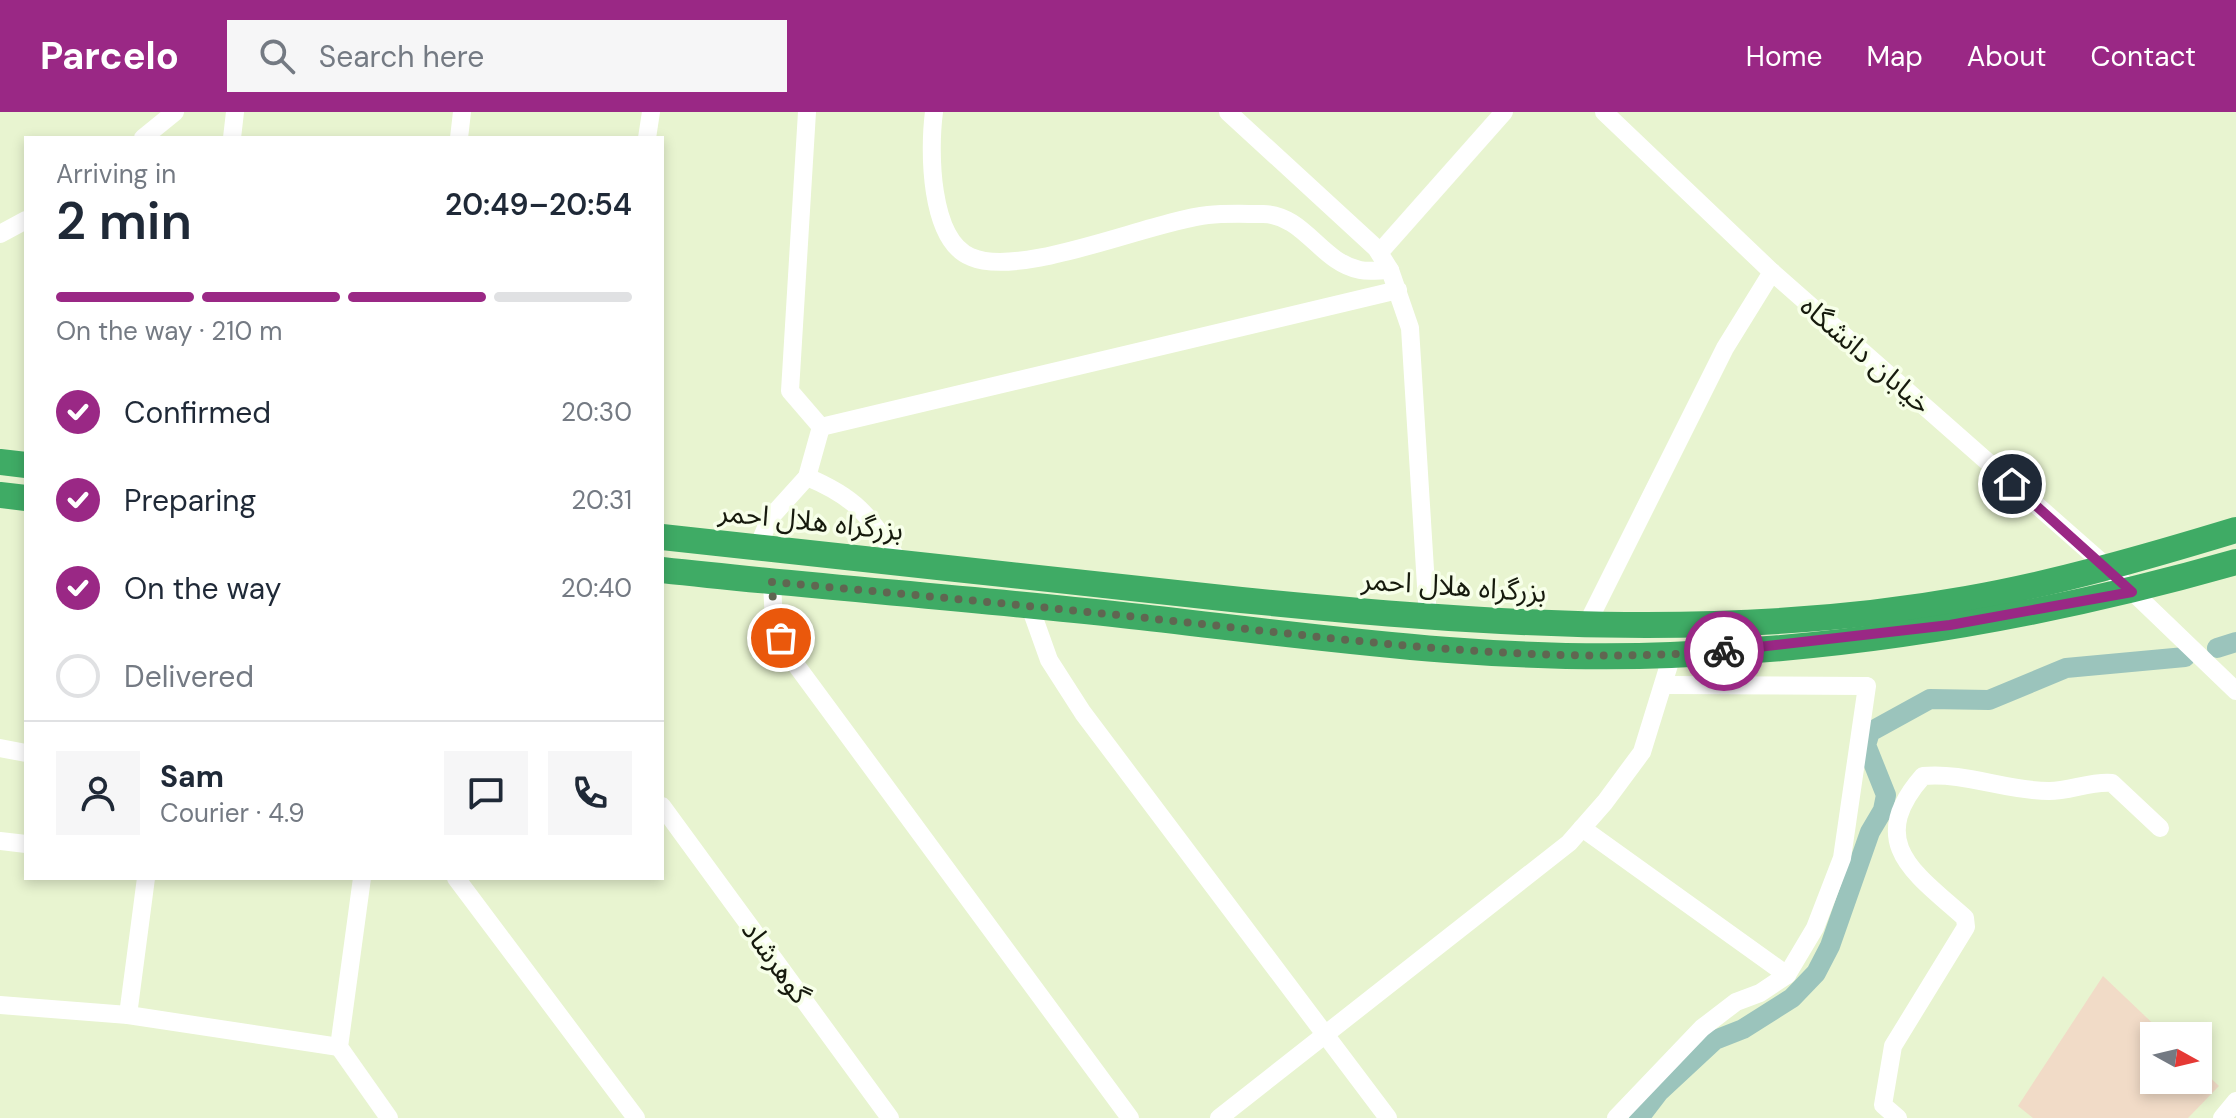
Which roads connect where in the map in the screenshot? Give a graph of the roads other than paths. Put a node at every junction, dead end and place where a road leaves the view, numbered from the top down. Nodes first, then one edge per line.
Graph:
1 (175, 112) edge
2 (235, 112) edge
3 (462, 112) edge
4 (651, 112) edge
5 (807, 112) edge
6 (934, 112) edge
7 (1229, 112) edge
8 (1504, 112) edge
9 (1604, 112) edge
10 (145, 136) edge
11 (232, 136) edge
12 (459, 136) edge
13 (647, 136) edge
14 (24, 221) edge
15 (0, 234) edge
16 (1380, 252) junction
17 (1390, 270) junction
18 (1772, 272) junction
19 (1398, 290) junction
20 (821, 427) junction
21 (0, 462) edge
22 (24, 465) edge
23 (807, 477) junction
24 (0, 495) edge
25 (24, 498) edge
26 (2236, 530) edge
27 (664, 537) edge
28 (758, 547) junction
29 (2236, 562) edge
30 (901, 564) junction
31 (2108, 568) junction
32 (664, 570) edge
33 (772, 582) junction
34 (2132, 592) junction
35 (1029, 604) junction
36 (1428, 618) junction
37 (1586, 626) junction
38 (1672, 655) junction
39 (1665, 685) junction
40 (2236, 691) edge
41 (0, 748) edge
42 (24, 753) edge
43 (664, 809) edge
44 (1582, 828) junction
45 (2160, 828) dead end
46 (0, 841) edge
47 (24, 844) edge
48 (146, 880) edge
49 (362, 880) edge
50 (458, 880) edge
51 (1787, 975) junction
52 (0, 1005) edge
53 (128, 1015) junction
54 (1326, 1035) junction
55 (339, 1047) junction
56 (2236, 1101) edge
57 (389, 1118) edge
58 (636, 1118) edge
59 (890, 1118) edge
60 (1130, 1118) edge
61 (1219, 1118) edge
62 (1388, 1118) edge
63 (1616, 1118) edge
64 (1898, 1118) edge
65 (2222, 1118) edge

1 - 10 street
2 - 11 street
3 - 12 street
4 - 13 street
5 - 20 street
6 - 17 street
7 - 16 street
8 - 16 street
9 - 18 street, خیابان دانشگاه
14 - 15 street
16 - 17 street
17 - 19 street
18 - 31 street, خیابان دانشگاه
18 - 37 street
19 - 20 street
19 - 36 street
20 - 23 street
21 - 22 highway
23 - 28 street
23 - 30 street
24 - 25 highway
26 - 31 highway, بزرگراه هلال احمر
27 - 28 highway, بزرگراه هلال احمر
28 - 30 highway, بزرگراه هلال احمر
29 - 34 highway
30 - 36 highway, بزرگراه هلال احمر
31 - 34 street, خیابان دانشگاه
31 - 37 highway, بزرگراه هلال احمر
32 - 33 highway
33 - 35 highway
33 - 60 street
34 - 38 highway
34 - 40 street, خیابان دانشگاه
35 - 38 highway
35 - 54 street
36 - 37 highway, بزرگراه هلال احمر
38 - 39 street
39 - 44 street
39 - 51 street
41 - 42 street
43 - 59 street, گوهرشاد
44 - 51 street
44 - 54 street
45 - 64 street
46 - 47 street
48 - 53 street
49 - 55 street
50 - 58 street
51 - 63 street
52 - 53 street
53 - 55 street
54 - 61 street
54 - 62 street
55 - 57 street
56 - 65 street

